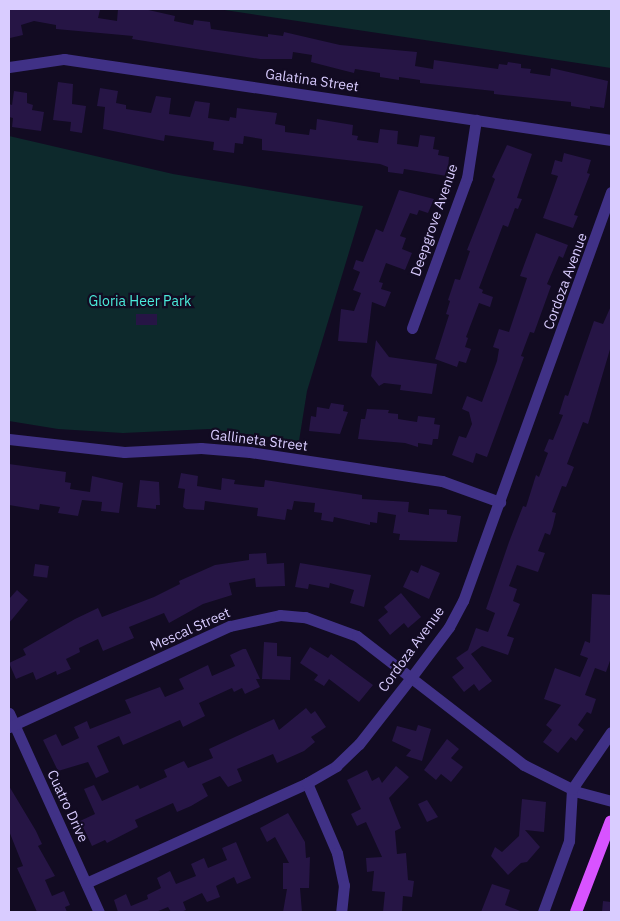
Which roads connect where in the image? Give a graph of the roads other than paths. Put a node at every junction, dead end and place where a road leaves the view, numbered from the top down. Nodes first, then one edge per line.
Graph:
1 (9, 67) edge
2 (476, 120) junction
3 (611, 140) edge
4 (611, 192) edge
5 (412, 328) dead end
6 (9, 439) edge
7 (500, 502) junction
8 (410, 679) junction
9 (9, 713) edge
10 (11, 726) edge
11 (611, 732) edge
12 (307, 783) junction
13 (572, 789) junction
14 (611, 801) edge
15 (611, 821) edge
16 (86, 883) junction
17 (99, 912) edge
18 (341, 912) edge
19 (543, 912) edge
20 (576, 912) edge

1 - 2 street, Galatina Street
2 - 3 street, Galatina Street
2 - 5 street, Deepgrove Avenue
4 - 7 street, Cordoza Avenue
6 - 7 street, Gallineta Street
7 - 8 street, Cordoza Avenue
8 - 10 street, Mescal Street
8 - 12 street, Cordoza Avenue
8 - 13 street, Mescal Street
9 - 10 street, Cuatro Drive
10 - 16 street, Cuatro Drive
11 - 13 street
12 - 16 street, Cordoza Avenue
12 - 18 street
13 - 14 street, Mescal Street
13 - 19 street
15 - 20 main road
16 - 17 street, Cuatro Drive

